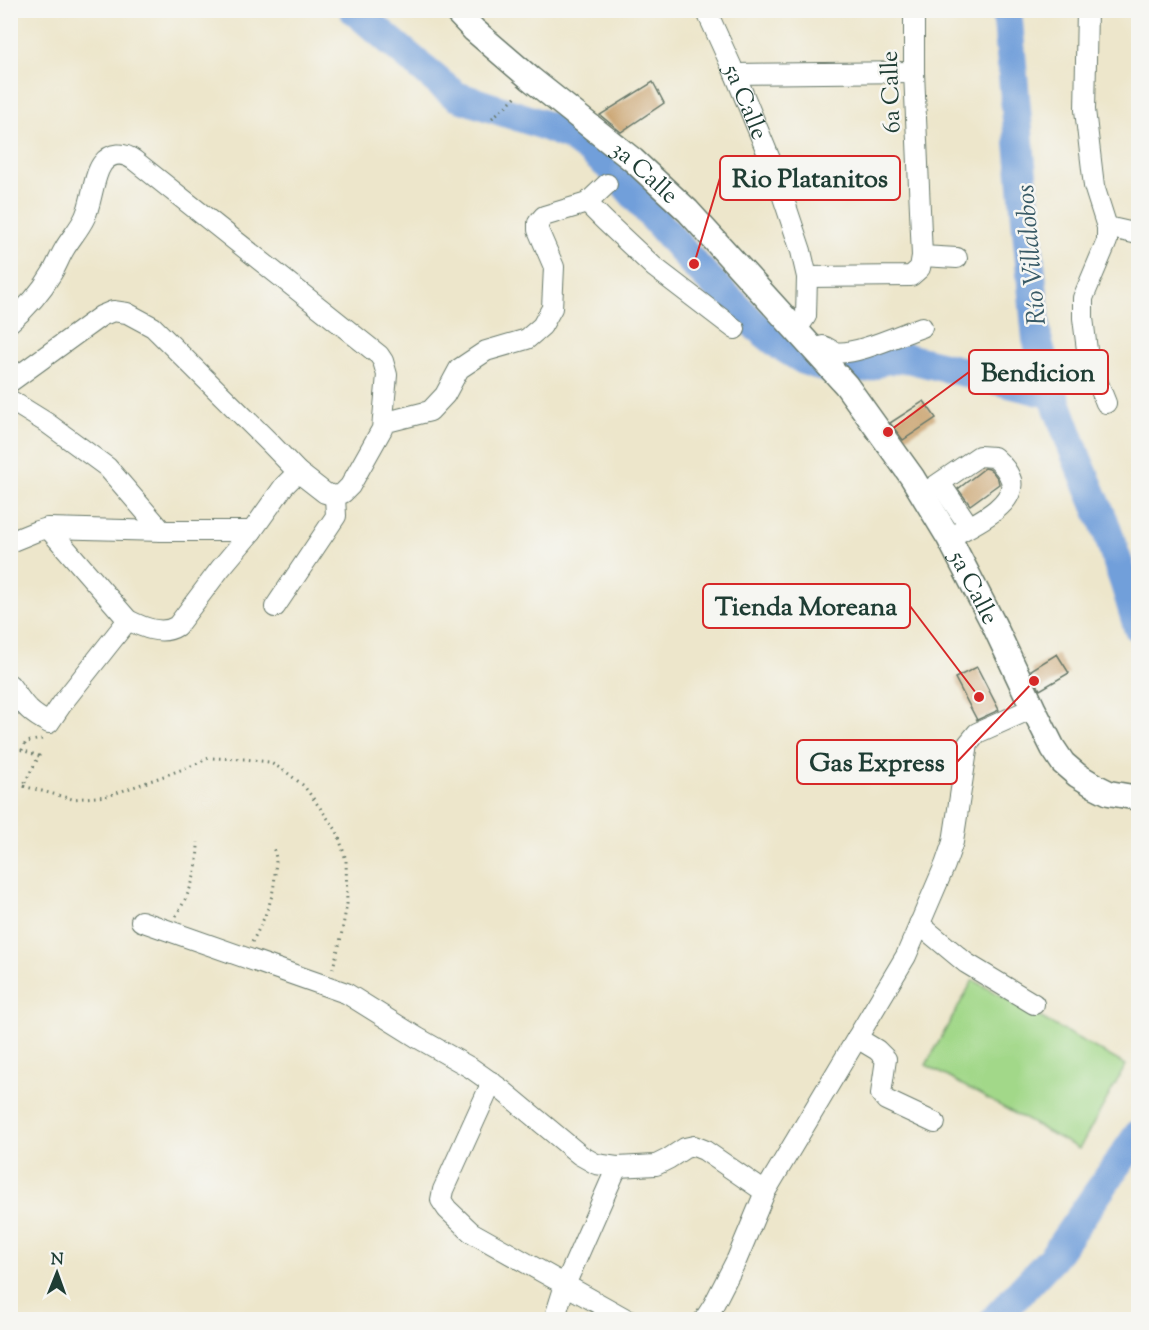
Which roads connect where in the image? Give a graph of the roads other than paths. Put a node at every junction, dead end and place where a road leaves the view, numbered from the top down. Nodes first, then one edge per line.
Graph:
1 (455, 10) edge
2 (706, 10) edge
3 (914, 10) edge
4 (1087, 10) edge
5 (475, 20) edge
6 (914, 72) junction
7 (735, 74) junction
8 (607, 184) dead end
9 (587, 203) junction
10 (1107, 227) junction
11 (1138, 234) edge
12 (922, 256) junction
13 (957, 258) dead end
14 (807, 277) junction
15 (10, 322) edge
16 (922, 327) dead end
17 (735, 329) dead end
18 (796, 331) junction
19 (816, 353) junction
20 (10, 382) edge
21 (10, 400) edge
22 (1106, 403) dead end
23 (383, 423) junction
24 (298, 472) junction
25 (931, 489) junction
26 (335, 496) junction
27 (969, 526) junction
28 (48, 528) junction
29 (162, 531) junction
30 (252, 531) junction
31 (949, 538) junction
32 (10, 542) edge
33 (274, 607) dead end
34 (128, 620) junction
35 (10, 685) edge
36 (1033, 708) junction
37 (1131, 797) edge
38 (141, 921) dead end
39 (920, 924) junction
40 (1034, 1004) dead end
41 (857, 1038) junction
42 (492, 1082) junction
43 (935, 1123) dead end
44 (617, 1167) junction
45 (765, 1192) junction
46 (565, 1285) junction
47 (626, 1319) edge
48 (554, 1320) edge
49 (704, 1320) edge

1 - 5 main road, 3a Calle
2 - 7 street, 5a Calle
3 - 6 street, 6a Calle
4 - 10 street
5 - 18 main road, 3a Calle
6 - 7 street
6 - 12 street, 6a Calle
7 - 14 street, 5a Calle
8 - 9 street
9 - 17 street
9 - 23 street
10 - 11 street
10 - 22 street
12 - 13 street
12 - 14 street
14 - 18 street, 5a Calle
15 - 23 street
16 - 19 street
18 - 19 main road, 3a Calle
19 - 25 main road, 5a Calle
20 - 24 street
21 - 29 street
23 - 26 street
24 - 26 street
24 - 30 street
25 - 27 street
25 - 27 street
25 - 31 main road, 5a Calle
26 - 33 street
27 - 31 street
28 - 29 street
28 - 32 street
28 - 34 street
29 - 30 street
30 - 34 street
31 - 36 main road, 5a Calle
34 - 35 street
36 - 37 main road, 5a Calle
36 - 39 street
38 - 42 street
39 - 40 street
39 - 41 street
41 - 43 street
41 - 45 street
42 - 44 street
42 - 46 street
44 - 45 street
44 - 46 street
45 - 49 street
46 - 47 street
46 - 48 street

